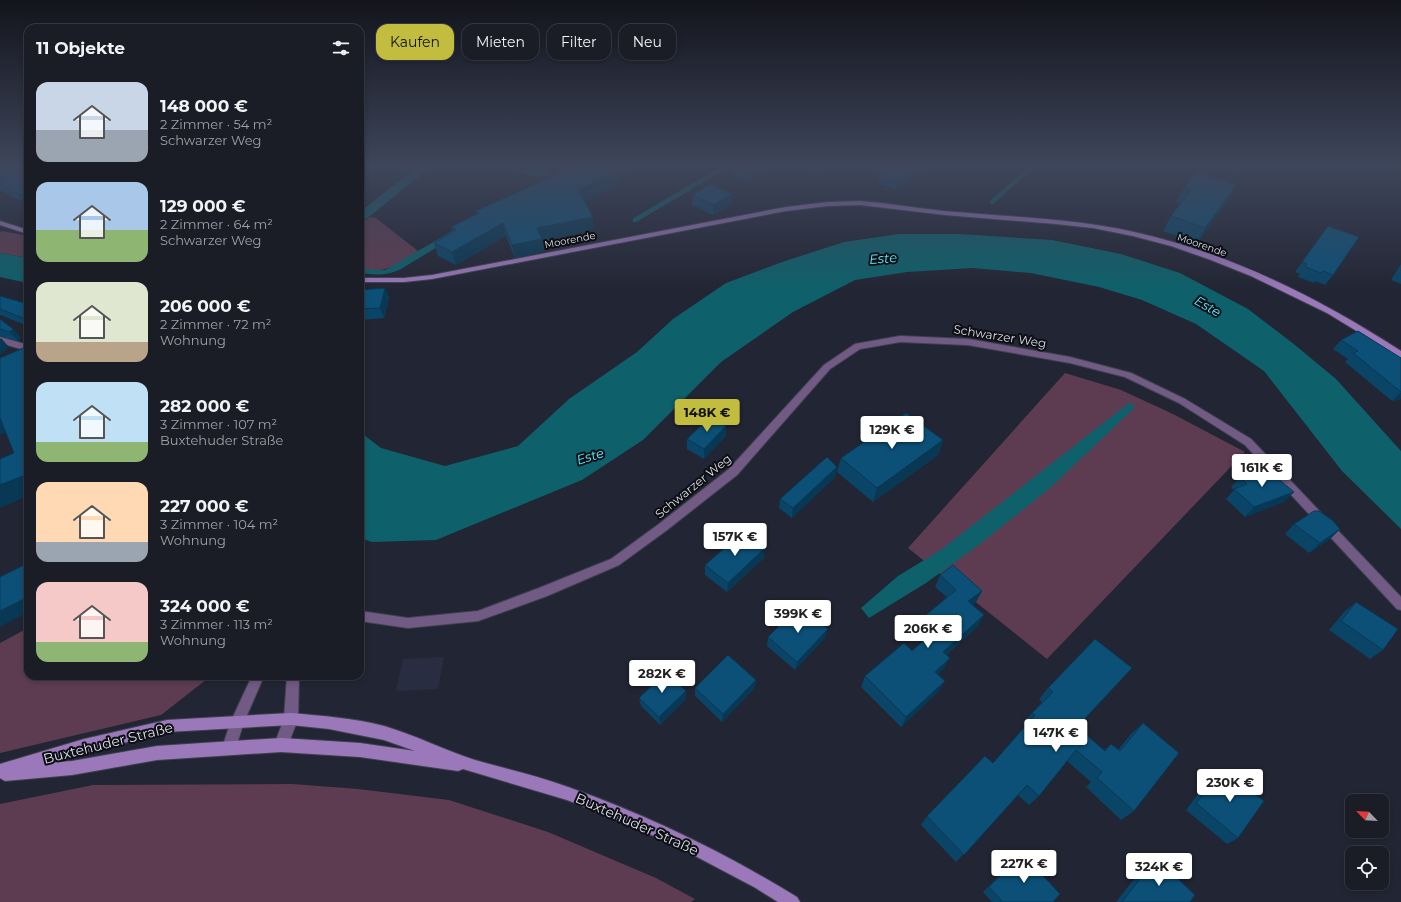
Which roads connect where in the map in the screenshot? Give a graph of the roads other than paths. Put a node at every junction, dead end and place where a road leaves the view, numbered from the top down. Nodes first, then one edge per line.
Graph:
1 (798, 207) edge
2 (893, 207) edge
3 (0, 223) edge
4 (24, 231) edge
5 (364, 280) edge
6 (0, 340) edge
7 (24, 347) edge
8 (1401, 354) edge
9 (1401, 606) edge
10 (364, 617) edge
11 (256, 680) edge
12 (293, 680) edge
13 (291, 719) junction
14 (238, 721) junction
15 (281, 745) junction
16 (229, 748) junction
17 (474, 766) junction
18 (0, 771) edge
19 (0, 775) edge
20 (792, 902) edge

1 - 5 street, Moorende
2 - 8 street, Moorende
3 - 4 street
6 - 7 street
9 - 10 street, Schwarzer Weg
11 - 14 street
12 - 13 street
13 - 14 street, Buxtehuder Straße
13 - 15 street
13 - 17 street, Buxtehuder Straße
14 - 16 street
14 - 18 street, Buxtehuder Straße
15 - 16 street, Buxtehuder Straße
15 - 17 street, Buxtehuder Straße
16 - 19 street, Buxtehuder Straße
17 - 20 street, Buxtehuder Straße

